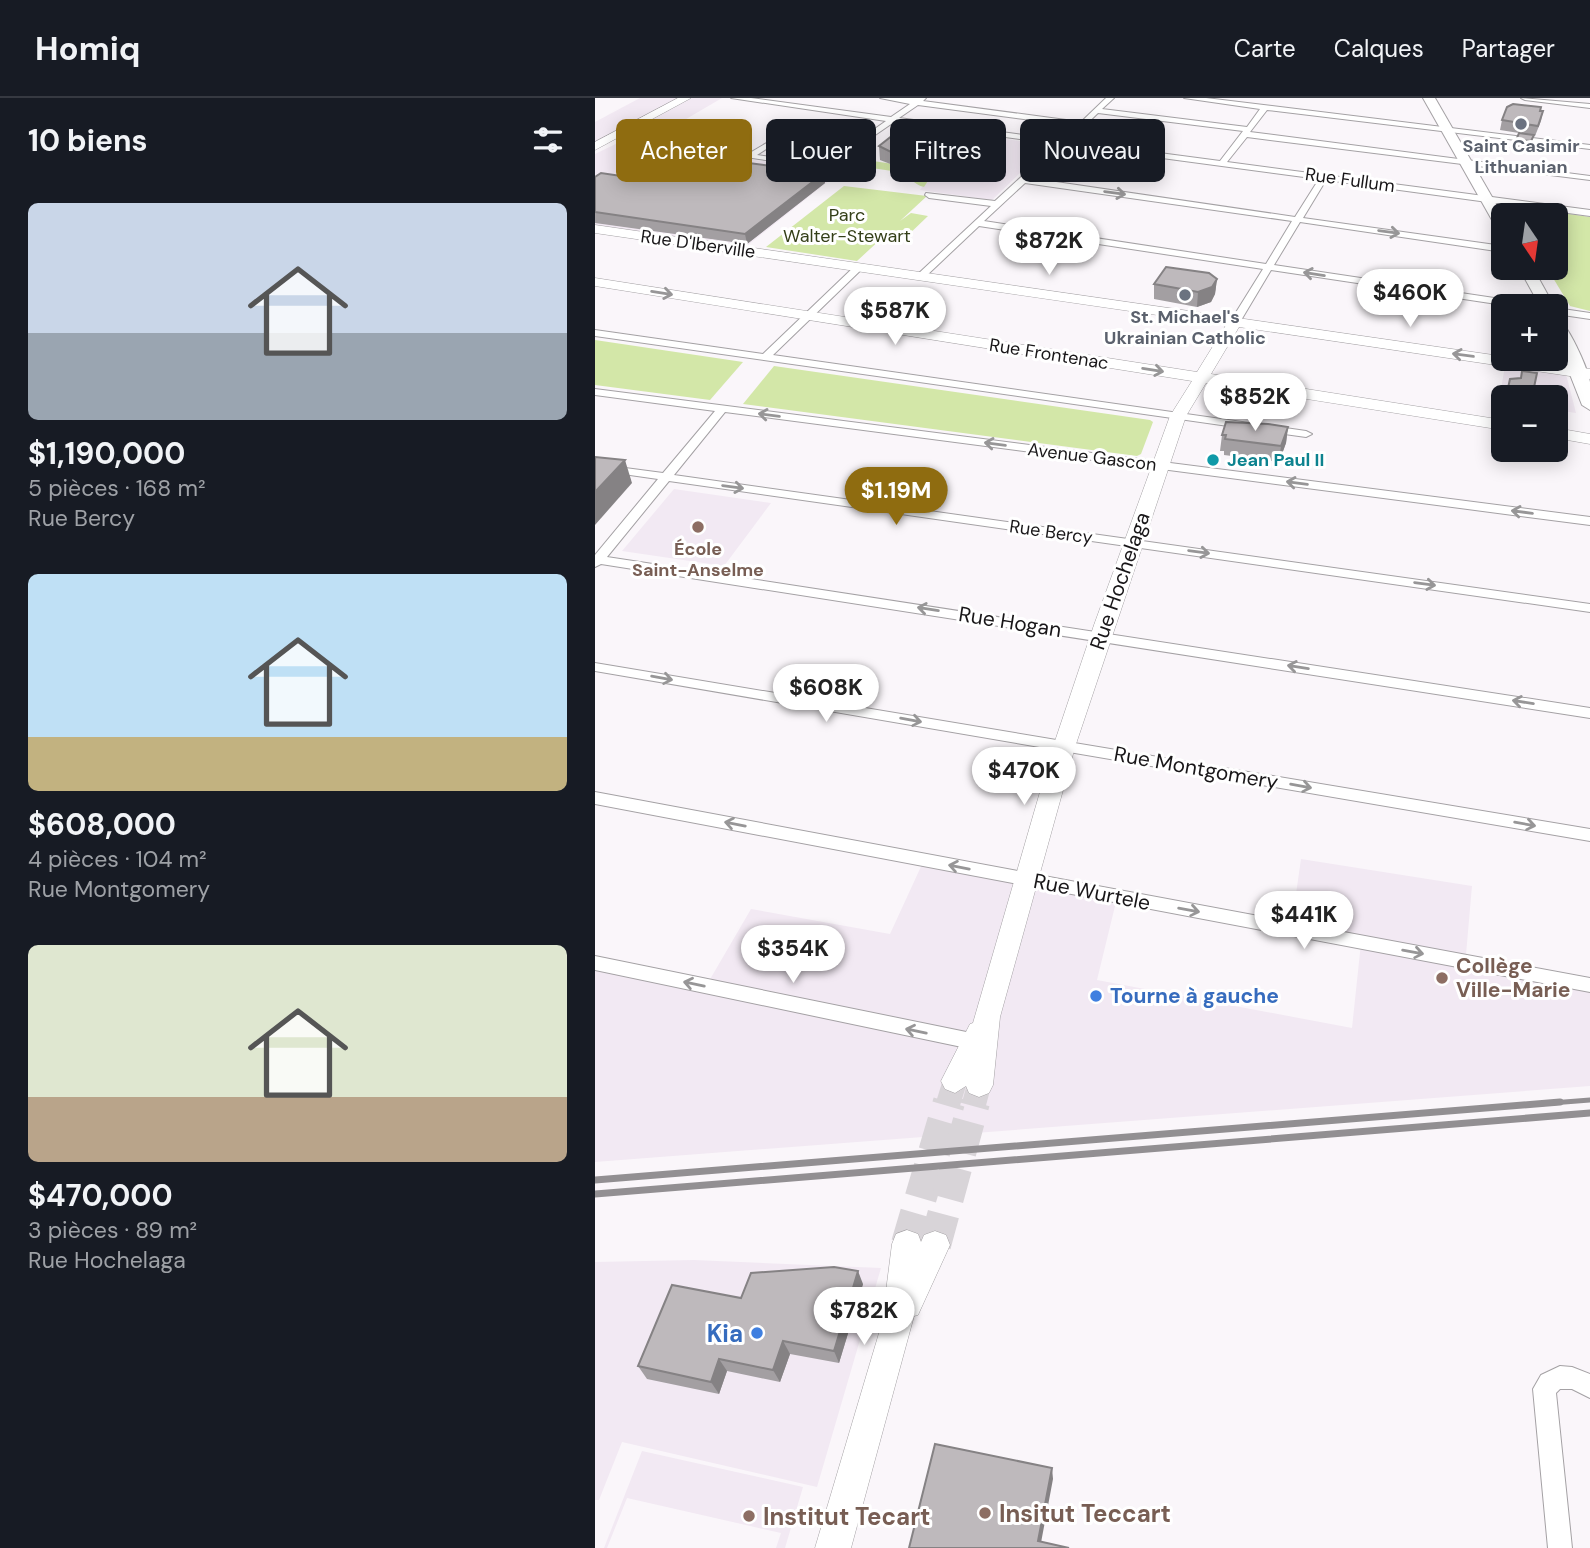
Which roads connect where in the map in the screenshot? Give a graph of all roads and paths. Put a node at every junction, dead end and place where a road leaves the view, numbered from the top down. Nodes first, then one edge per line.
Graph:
1 (685, 98) edge
2 (735, 98) edge
3 (884, 98) edge
4 (1110, 98) edge
5 (1188, 98) edge
6 (1429, 98) edge
7 (1525, 98) edge
8 (748, 99) edge
9 (919, 100) edge
10 (1590, 106) edge
11 (1265, 108) junction
12 (1097, 111) junction
13 (892, 119) joint
14 (1047, 119) edge
15 (1087, 119) edge
16 (1448, 130) junction
17 (1246, 132) junction
18 (615, 137) joint
19 (595, 147) edge
20 (1590, 147) edge
21 (1165, 155) edge
22 (1465, 162) junction
23 (1222, 163) junction
24 (1324, 177) junction
25 (1590, 178) edge
26 (1021, 182) edge
27 (1037, 182) edge
28 (929, 195) dead end
29 (1487, 198) junction
30 (997, 204) junction
31 (1491, 206) edge
32 (1590, 213) edge
33 (1297, 219) junction
34 (977, 223) junction
35 (595, 229) edge
36 (1491, 247) edge
37 (859, 267) junction
38 (1267, 267) junction
39 (921, 276) junction
40 (597, 284) edge
41 (1491, 301) edge
42 (1568, 313) edge
43 (809, 316) junction
44 (1590, 317) edge
45 (1234, 322) junction
46 (595, 333) edge
47 (1568, 344) edge
48 (765, 357) junction
49 (1585, 373) edge
50 (1200, 378) junction
51 (595, 392) edge
52 (1590, 405) edge
53 (721, 410) junction
54 (1178, 416) junction
55 (1491, 423) edge
56 (1305, 435) dead end
57 (1568, 435) edge
58 (1590, 439) edge
59 (1160, 465) junction
60 (595, 467) edge
61 (665, 477) junction
62 (1590, 521) edge
63 (1132, 543) junction
64 (596, 560) edge
65 (1590, 608) edge
66 (1101, 636) junction
67 (595, 667) edge
68 (1590, 713) edge
69 (1064, 747) junction
70 (595, 798) edge
71 (1590, 835) edge
72 (1026, 879) junction
73 (595, 963) edge
74 (1590, 985) edge
75 (979, 1042) junction
76 (967, 1083) tunnel mouth
77 (921, 1244) tunnel mouth
78 (1590, 1387) edge
79 (833, 1548) edge
80 (1560, 1548) edge

1 - 18 main road
2 - 8 street, Rue Fullum
3 - 9 street
4 - 12 street
5 - 11 street
6 - 16 main road
7 - 10 street
8 - 13 street, Rue Fullum
9 - 13 street
9 - 14 street
11 - 16 street
11 - 17 street
12 - 15 street
12 - 17 street
16 - 20 street
16 - 22 main road
17 - 22 street
17 - 23 street
18 - 19 main road
21 - 23 street, Rue Fullum
22 - 25 street
22 - 29 main road
23 - 24 street, Rue Fullum
24 - 29 street, Rue Fullum
24 - 33 street, Rue Hochelaga
26 - 30 street
27 -> 33 street
28 - 30 street
29 - 31 main road
29 - 32 street, Rue Fullum
30 - 34 street
33 -> 36 street
33 - 38 street, Rue Hochelaga
34 - 38 street
34 - 39 street
35 - 37 main road, Rue D'Iberville
37 - 39 main road, Rue D'Iberville
37 - 43 street
41 -> 38 street
38 - 45 street, Rue Hochelaga
39 - 45 main road, Rue D'Iberville
40 -> 43 main road, Rue Frontenac
42 - 44 street
43 - 48 street
43 -> 50 main road, Rue Frontenac
49 -> 45 main road, Rue D'Iberville
45 - 50 main road, Rue Hochelaga
46 - 48 street
47 - 49 main road
48 - 54 street
49 - 52 main road
50 - 54 main road, Rue Hochelaga
50 - 55 main road, Rue Frontenac
51 - 53 street, Avenue Gascon
59 -> 53 street, Avenue Gascon
53 - 61 street
54 - 56 street
54 - 59 main road, Rue Hochelaga
57 - 58 main road
62 -> 59 street, Avenue Gascon
59 - 63 main road, Rue Hochelaga
60 - 61 street, Rue Bercy
61 -> 63 street, Rue Bercy
61 - 64 street
63 -> 65 street, Rue Bercy
63 - 66 main road, Rue Hochelaga
66 -> 64 street, Rue Hogan
68 -> 66 street, Rue Hogan
66 - 69 main road, Rue Hochelaga
67 -> 69 street, Rue Montgomery
69 -> 71 street, Rue Montgomery
69 - 72 main road, Rue Hochelaga
72 -> 70 street, Rue Wurtele
72 -> 74 street, Rue Wurtele
72 - 75 main road, Rue Hochelaga
75 -> 73 street
75 - 76 main road, Rue Hochelaga
77 - 79 main road
78 - 80 street

